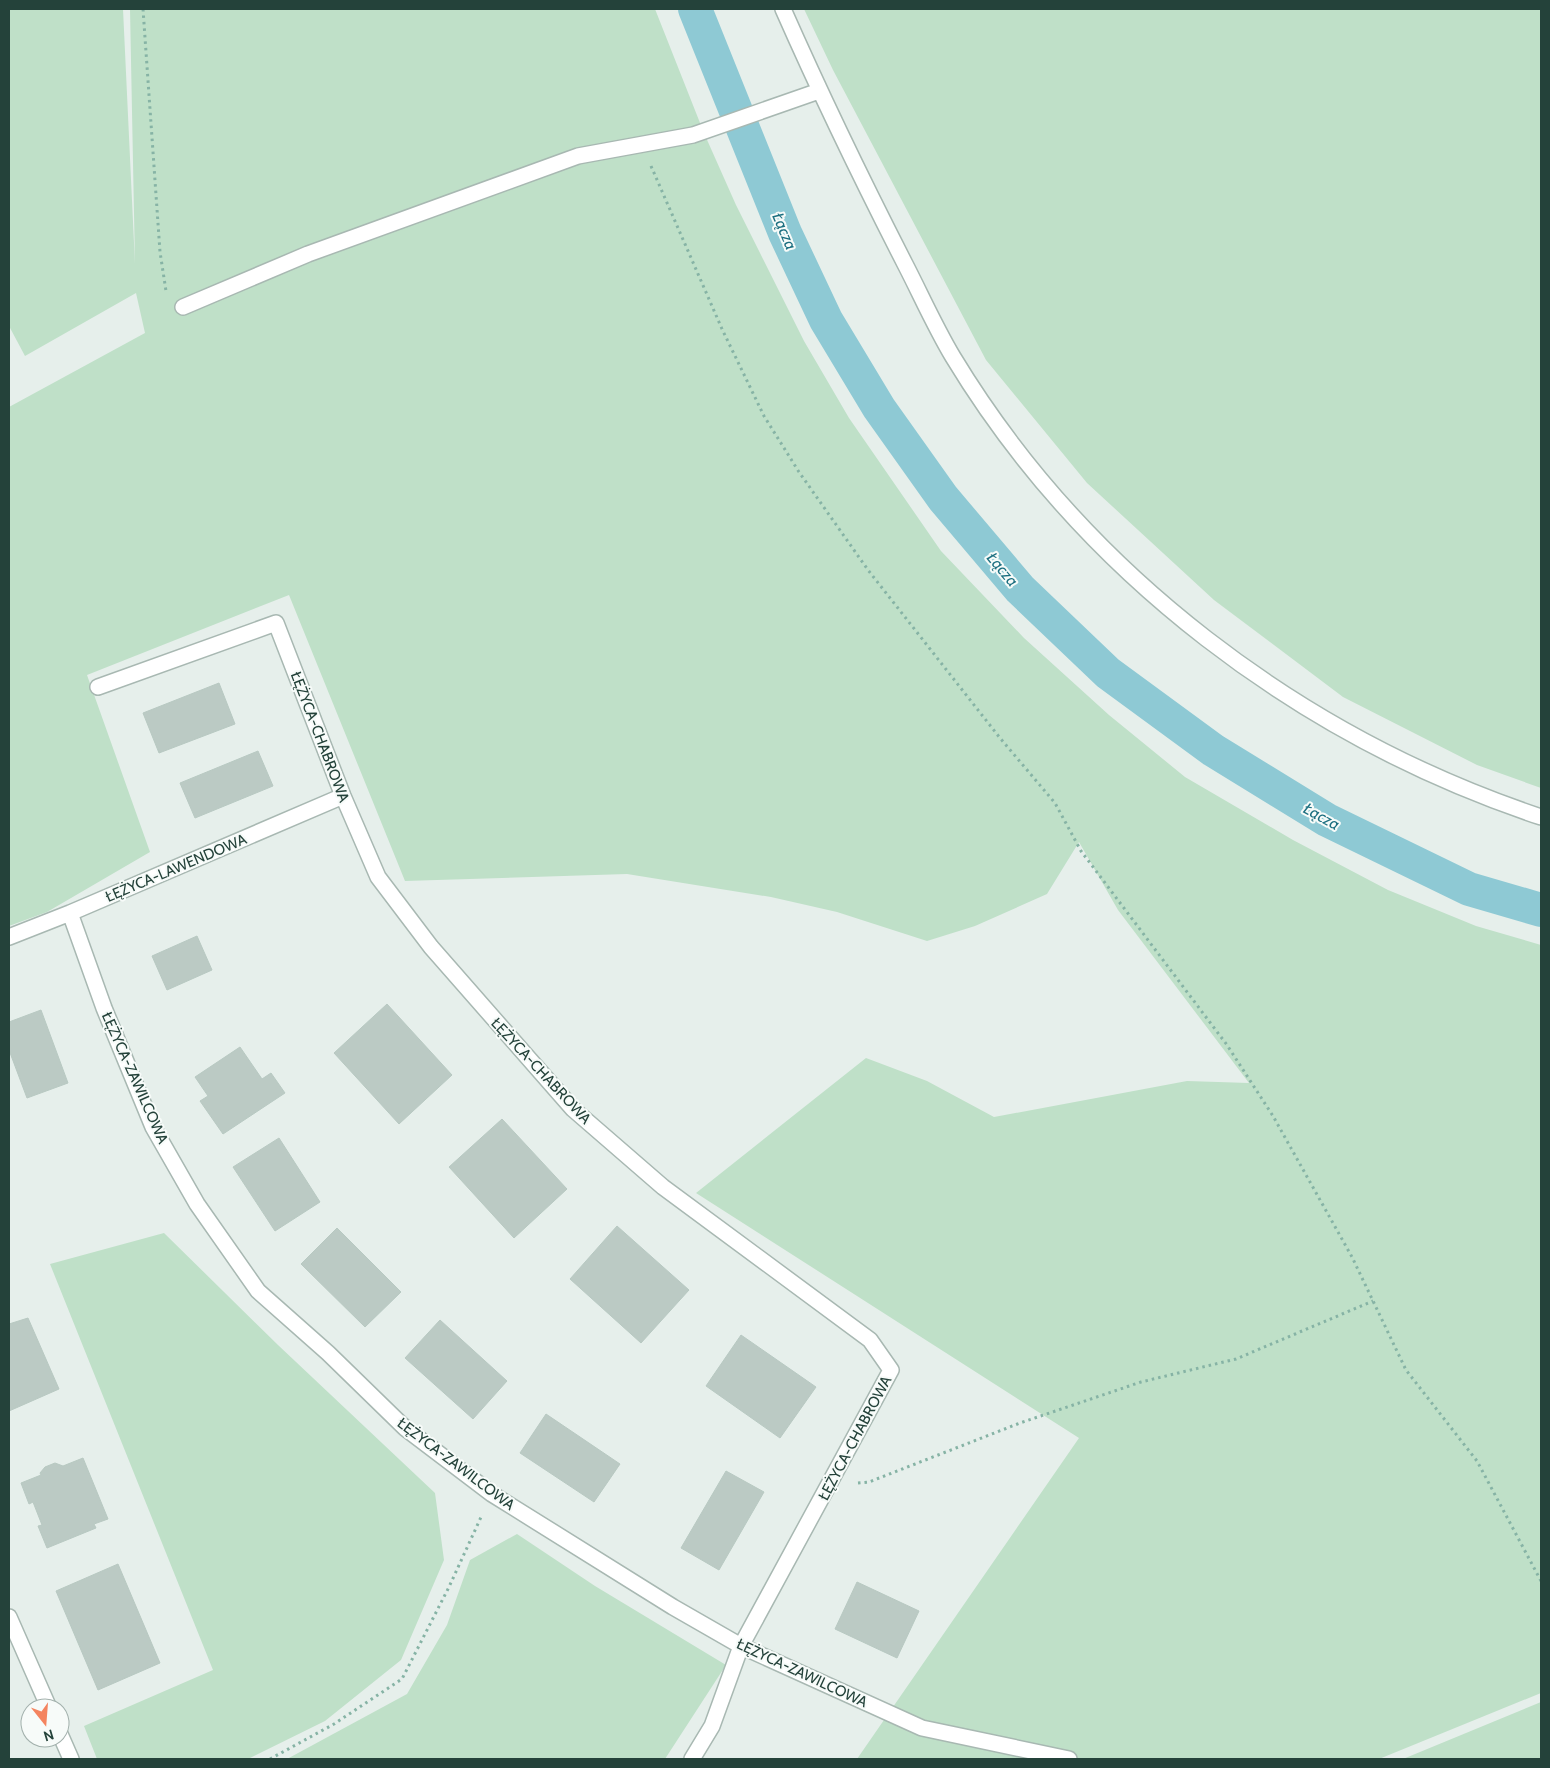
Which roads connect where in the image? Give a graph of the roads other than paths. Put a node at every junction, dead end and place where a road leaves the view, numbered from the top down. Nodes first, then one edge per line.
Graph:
1 (784, 9) edge
2 (819, 90) junction
3 (183, 307) dead end
4 (98, 687) dead end
5 (343, 796) junction
6 (1541, 817) edge
7 (70, 913) junction
8 (9, 937) edge
9 (9, 1617) edge
10 (741, 1646) junction
11 (45, 1698) edge
12 (692, 1759) edge
13 (1069, 1759) edge

1 - 2 street
2 - 3 street
2 - 6 street
4 - 5 street, ŁĘŻYCA-CHABROWA
5 - 7 street, ŁĘŻYCA-LAWENDOWA
5 - 10 street, ŁĘŻYCA-CHABROWA
7 - 8 street, ŁĘŻYCA-LAWENDOWA
7 - 10 street, ŁĘŻYCA-ZAWILCOWA
9 - 11 street
10 - 12 street, ŁĘŻYCA-CHABROWA
10 - 13 street, ŁĘŻYCA-ZAWILCOWA

